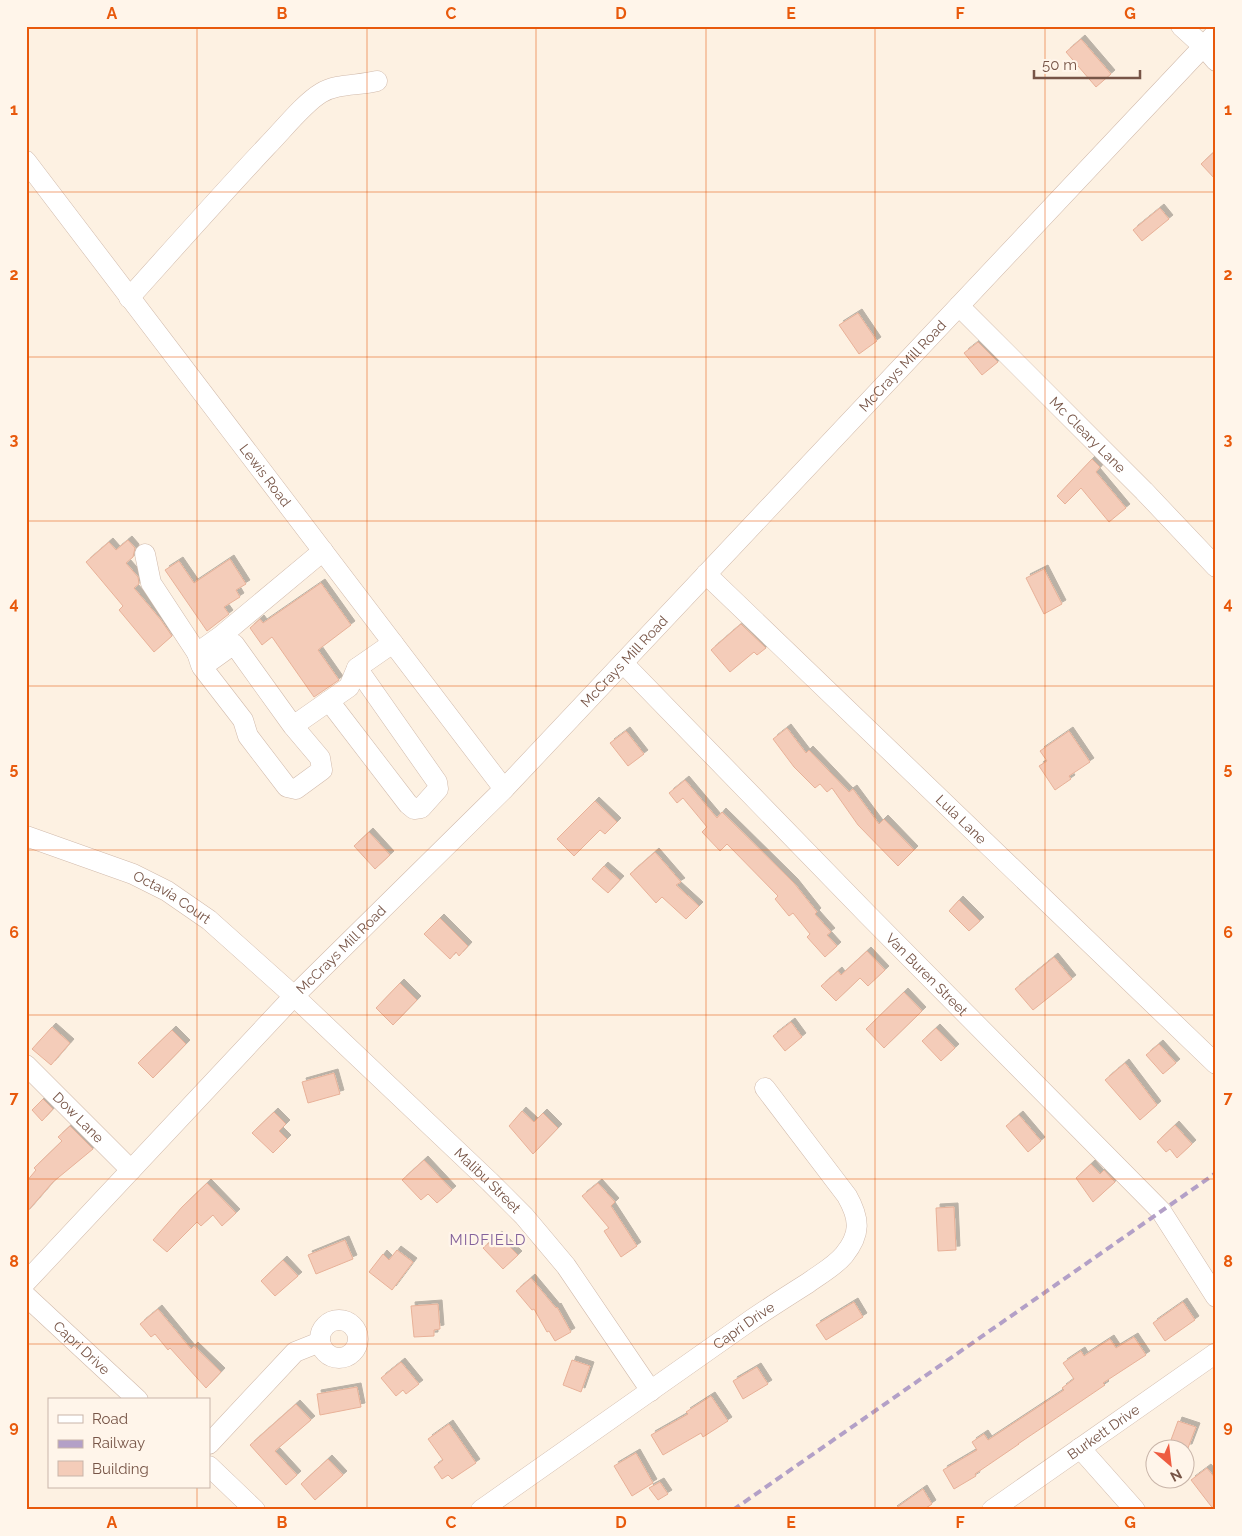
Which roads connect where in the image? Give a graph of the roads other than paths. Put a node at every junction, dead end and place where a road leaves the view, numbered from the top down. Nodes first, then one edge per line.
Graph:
1 (1181, 26) edge
2 (1212, 47) edge
3 (376, 81) dead end
4 (26, 161) edge
5 (129, 298) junction
6 (959, 306) junction
7 (323, 551) junction
8 (145, 554) dead end
9 (1216, 567) edge
10 (706, 574) junction
11 (393, 643) junction
12 (200, 660) junction
13 (623, 663) junction
14 (357, 668) junction
15 (329, 701) junction
16 (293, 726) junction
17 (504, 789) junction
18 (26, 836) edge
19 (294, 996) junction
20 (1216, 1064) edge
21 (26, 1065) edge
22 (765, 1088) dead end
23 (131, 1170) junction
24 (26, 1282) edge
25 (26, 1296) edge
26 (1216, 1297) edge
27 (320, 1342) dead end
28 (1216, 1353) edge
29 (651, 1391) junction
30 (136, 1398) edge
31 (210, 1443) edge
32 (1080, 1448) junction
33 (210, 1467) edge
34 (255, 1510) edge
35 (480, 1510) edge
36 (992, 1510) edge
37 (1135, 1510) edge

1 - 2 street
2 - 6 street, McCrays Mill Road
3 - 5 street
4 - 5 street, Lewis Road
5 - 7 street, Lewis Road
6 - 9 street, Mc Cleary Lane
6 - 10 street, McCrays Mill Road
7 - 11 street, Lewis Road
7 - 12 street
8 - 12 street
10 - 13 street, McCrays Mill Road
10 - 20 street, Lula Lane
11 - 14 street
11 - 17 street, Lewis Road
12 - 16 street
12 - 16 street
13 - 17 street, McCrays Mill Road
13 - 26 street, Van Buren Street
14 - 15 street
14 - 15 street
15 - 16 street
17 - 19 street, McCrays Mill Road
18 - 19 street, Octavia Court
19 - 23 street, McCrays Mill Road
19 - 29 street, Malibu Street
21 - 23 street, Dow Lane
22 - 29 street, Capri Drive
23 - 24 street, McCrays Mill Road
25 - 30 street, Capri Drive
27 - 31 street
28 - 32 street, Burkett Drive
29 - 35 street, Capri Drive
32 - 36 street, Burkett Drive
32 - 37 street
33 - 34 street

